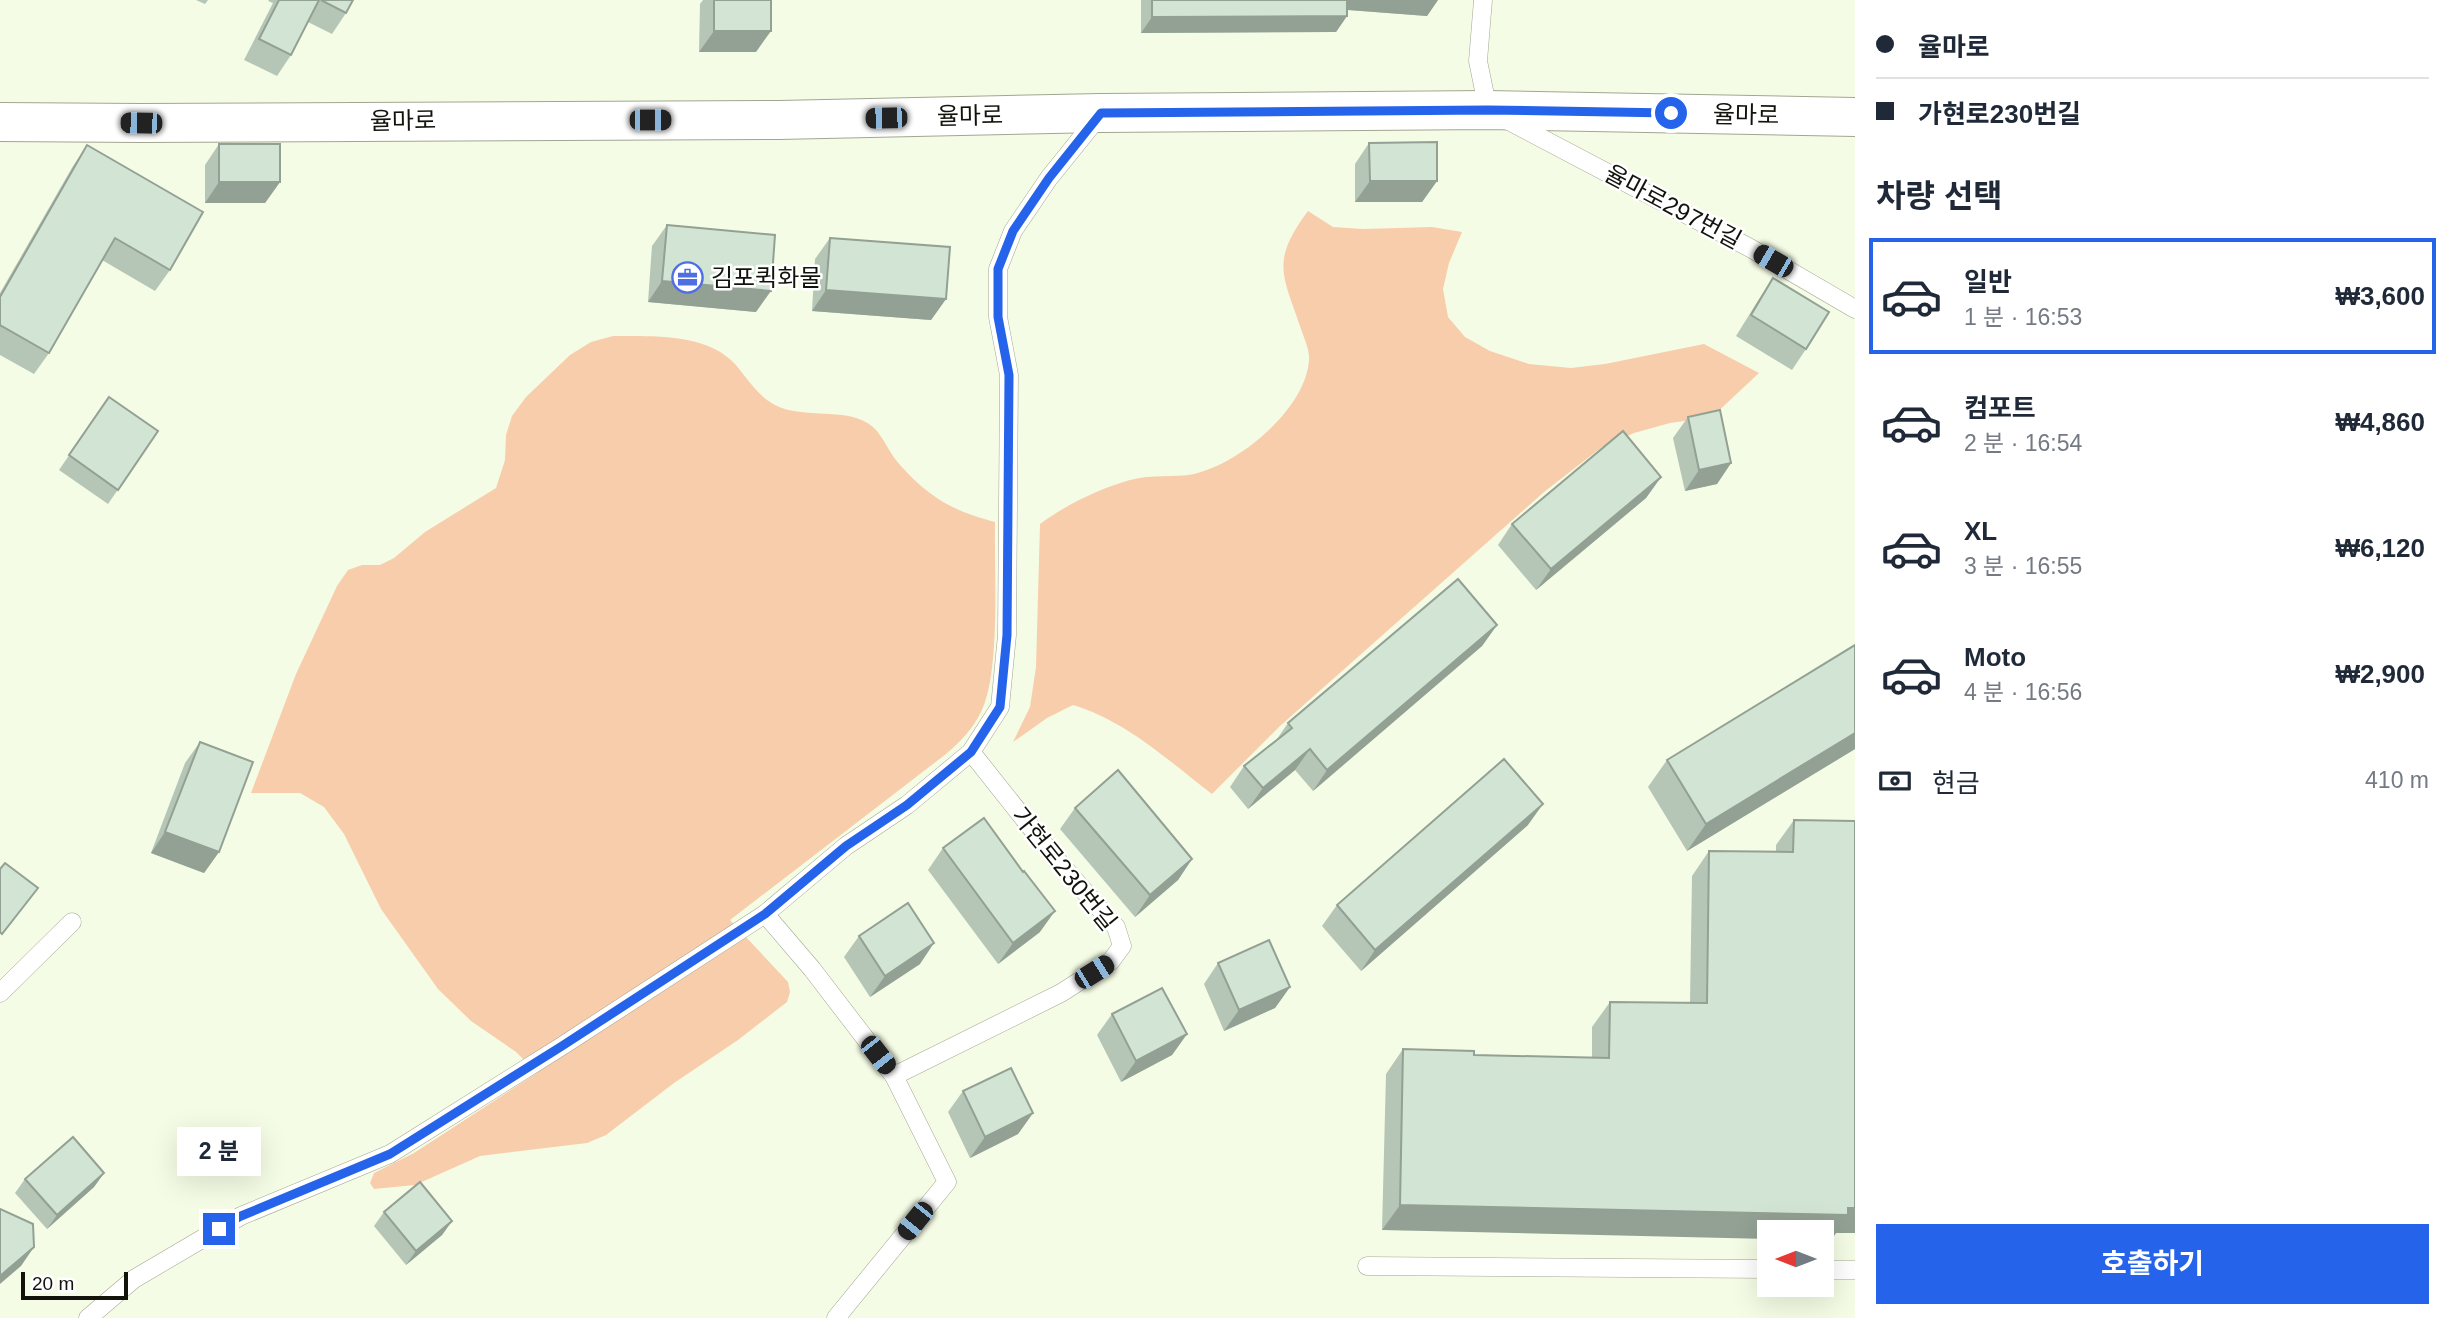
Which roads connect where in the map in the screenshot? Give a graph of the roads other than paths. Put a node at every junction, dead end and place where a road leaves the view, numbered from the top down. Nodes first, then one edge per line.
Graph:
1 (1483, 0) edge
2 (1488, 110) junction
3 (1101, 113) junction
4 (1855, 117) edge
5 (0, 122) edge
6 (1855, 309) edge
7 (971, 752) junction
8 (765, 914) junction
9 (72, 922) dead end
10 (0, 993) edge
11 (894, 1076) junction
12 (1367, 1266) dead end
13 (1757, 1269) edge
14 (1834, 1270) edge
15 (1855, 1270) edge
16 (88, 1318) edge
17 (836, 1318) edge

1 - 2 lane
2 - 3 street, 율마로
2 - 4 street, 율마로
2 - 6 lane, 율마로297번길
3 - 5 street, 율마로
3 - 7 lane
7 - 8 lane
7 - 11 lane, 가현로230번길
8 - 11 lane
8 - 16 lane
9 - 10 lane
11 - 17 lane
12 - 13 lane
14 - 15 lane

